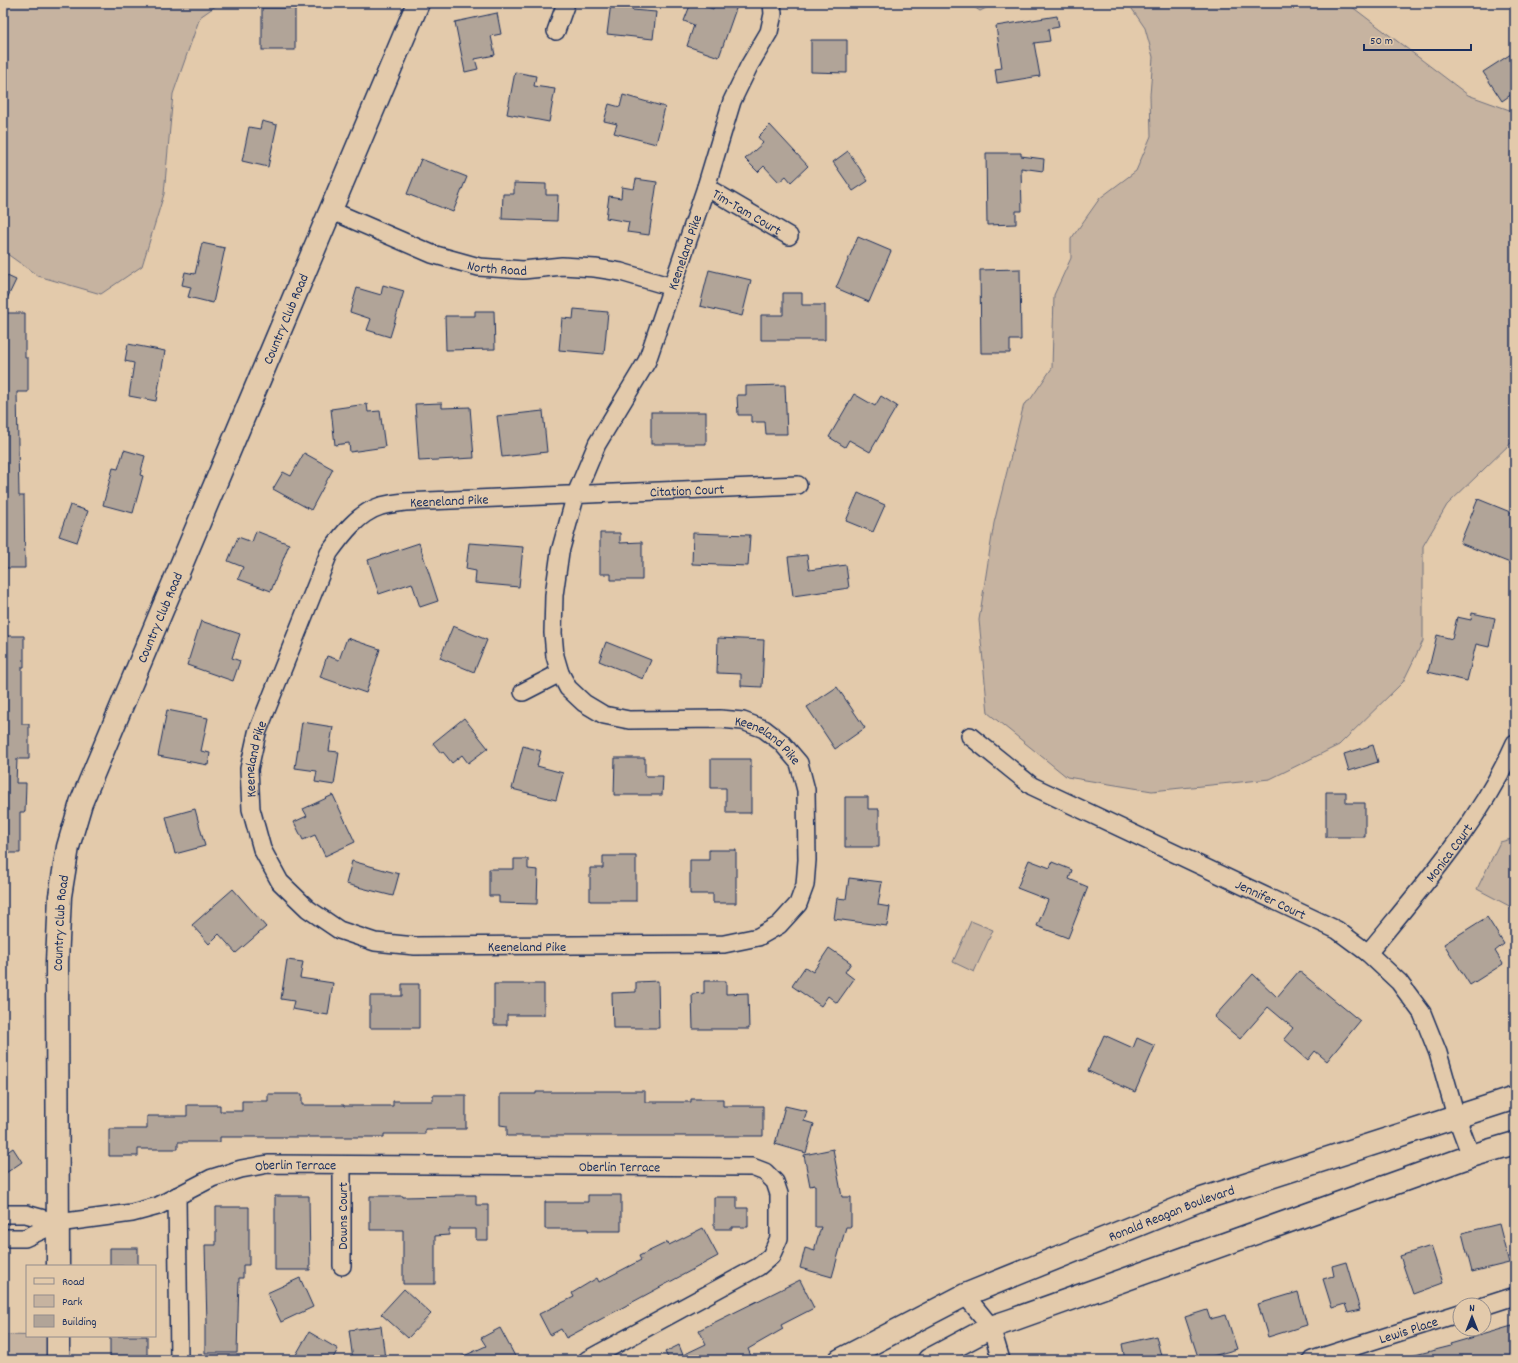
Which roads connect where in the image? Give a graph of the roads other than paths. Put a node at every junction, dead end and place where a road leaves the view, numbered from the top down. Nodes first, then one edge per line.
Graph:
1 (418, 3) edge
2 (566, 3) edge
3 (772, 3) edge
4 (556, 31) dead end
5 (706, 187) junction
6 (330, 210) junction
7 (789, 236) dead end
8 (672, 287) junction
9 (798, 485) dead end
10 (576, 494) junction
11 (560, 674) junction
12 (523, 692) dead end
13 (970, 736) dead end
14 (1515, 743) edge
15 (1368, 953) junction
16 (1515, 1098) edge
17 (1456, 1116) junction
18 (1515, 1143) edge
19 (1470, 1156) junction
20 (342, 1166) junction
21 (177, 1196) junction
22 (3, 1214) edge
23 (58, 1223) junction
24 (3, 1238) edge
25 (58, 1265) edge
26 (342, 1266) dead end
27 (965, 1295) junction
28 (1515, 1296) edge
29 (1492, 1303) edge
30 (1452, 1316) edge
31 (991, 1327) junction
32 (58, 1337) edge
33 (58, 1360) edge
34 (179, 1360) edge
35 (588, 1360) edge
36 (840, 1360) edge
37 (929, 1360) edge
38 (1001, 1360) edge
39 (1312, 1360) edge

1 - 6 main road, Country Club Road
2 - 4 street
3 - 5 street, Keeneland Pike
5 - 7 street, Tim-Tam Court
5 - 8 street, Keeneland Pike
6 - 8 street, North Road
6 - 23 main road, Country Club Road
8 - 10 street, Keeneland Pike
9 - 10 street, Citation Court
10 - 11 street, Keeneland Pike
10 - 11 street, Keeneland Pike
11 - 12 street
13 - 15 street, Jennifer Court
14 - 15 street, Monica Court
15 - 17 street, Jennifer Court
16 - 17 main road, Ronald Reagan Boulevard
17 - 19 street, Jennifer Court
17 - 27 main road, Ronald Reagan Boulevard
18 - 19 main road
19 - 31 main road
20 - 21 street, Oberlin Terrace
20 - 26 street, Downs Court
20 - 35 street, Oberlin Terrace
21 - 23 street, Oberlin Terrace
21 - 34 street
22 - 23 street
23 - 24 street
23 - 25 main road, Country Club Road
27 - 31 street
27 - 36 main road, Ronald Reagan Boulevard
28 - 29 street
30 - 39 street, Lewis Place
31 - 37 main road
31 - 38 street
32 - 33 main road

